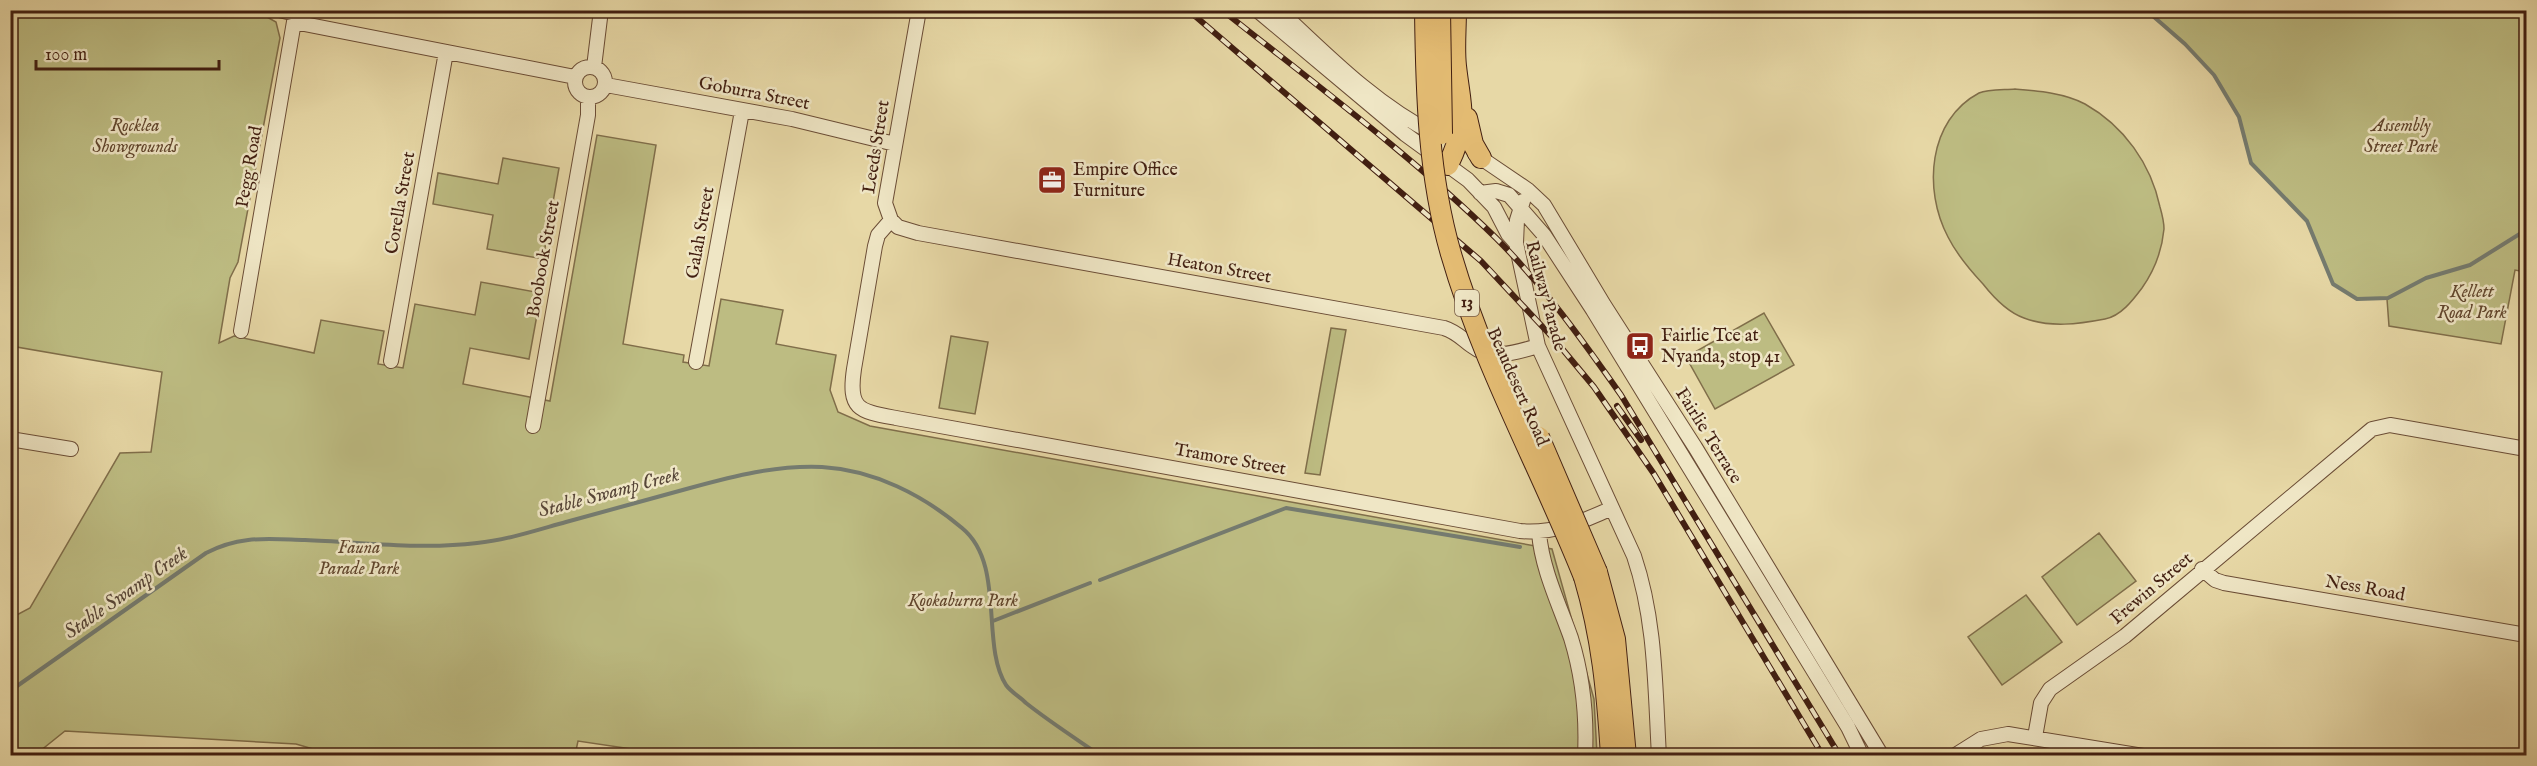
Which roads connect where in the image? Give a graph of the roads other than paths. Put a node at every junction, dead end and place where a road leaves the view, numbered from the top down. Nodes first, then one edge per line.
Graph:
1 (279, 10) edge
2 (602, 10) edge
3 (919, 10) edge
4 (1257, 10) edge
5 (1279, 10) edge
6 (1425, 10) edge
7 (1440, 10) edge
8 (1449, 10) edge
9 (1456, 10) edge
10 (295, 15) edge
11 (446, 52) junction
12 (594, 67) junction
13 (575, 77) junction
14 (606, 85) junction
15 (588, 97) junction
16 (1462, 108) junction
17 (742, 111) junction
18 (1453, 143) junction
19 (895, 144) junction
20 (1481, 158) junction
21 (1448, 165) junction
22 (1528, 190) junction
23 (1480, 193) junction
24 (1521, 207) junction
25 (891, 220) junction
26 (1516, 243) junction
27 (241, 331) dead end
28 (1538, 346) junction
29 (391, 361) dead end
30 (696, 362) dead end
31 (533, 426) dead end
32 (10, 439) edge
33 (71, 449) dead end
34 (2526, 449) edge
35 (1612, 508) junction
36 (1539, 533) junction
37 (2202, 570) junction
38 (1591, 574) junction
39 (2526, 635) edge
40 (2035, 737) junction
41 (1585, 756) edge
42 (1611, 756) edge
43 (1626, 756) edge
44 (1659, 756) edge
45 (1862, 756) edge
46 (1882, 756) edge
47 (1954, 756) edge
48 (2143, 756) edge

1 - 10 street
2 - 12 street
3 - 19 street, Leeds Street
4 - 21 street, Railway Parade
5 - 18 street
6 - 38 highway, Beaudesert Road / 13, bridge
7 - 38 highway, Beaudesert Road / 13, bridge
8 - 18 highway
9 - 16 highway
10 - 11 street
10 - 27 street, Pegg Road
11 - 13 street
11 - 29 street, Corella Street
12 - 13 street
12 - 14 street
13 - 15 street
14 - 15 street
14 - 17 street, Goburra Street
15 - 31 street, Boobook Street
16 - 18 highway
16 - 20 highway
17 - 19 street, Goburra Street
17 - 30 street, Galah Street
18 - 20 street, Fairlie Terrace
18 - 21 highway
19 - 25 street, Leeds Street
20 - 22 street, Fairlie Terrace
21 - 23 street, Railway Parade
22 - 24 street
22 - 46 street, Fairlie Terrace
23 - 24 street, Fairlie Terrace
23 - 26 street, Railway Parade
24 - 26 street
24 - 45 street, Fairlie Terrace
25 - 28 street, Heaton Street
25 - 36 street, Tramore Street
26 - 28 street, Railway Parade
28 - 35 street, Railway Parade
32 - 33 street
34 - 37 street, Frewin Street
35 - 36 street, Tramore Street
35 - 44 street, Railway Parade
36 - 41 street
37 - 39 street, Ness Road
37 - 40 street, Frewin Street
38 - 42 highway, Beaudesert Road / 13
38 - 43 highway, Beaudesert Road / 13
40 - 47 street
40 - 48 street

